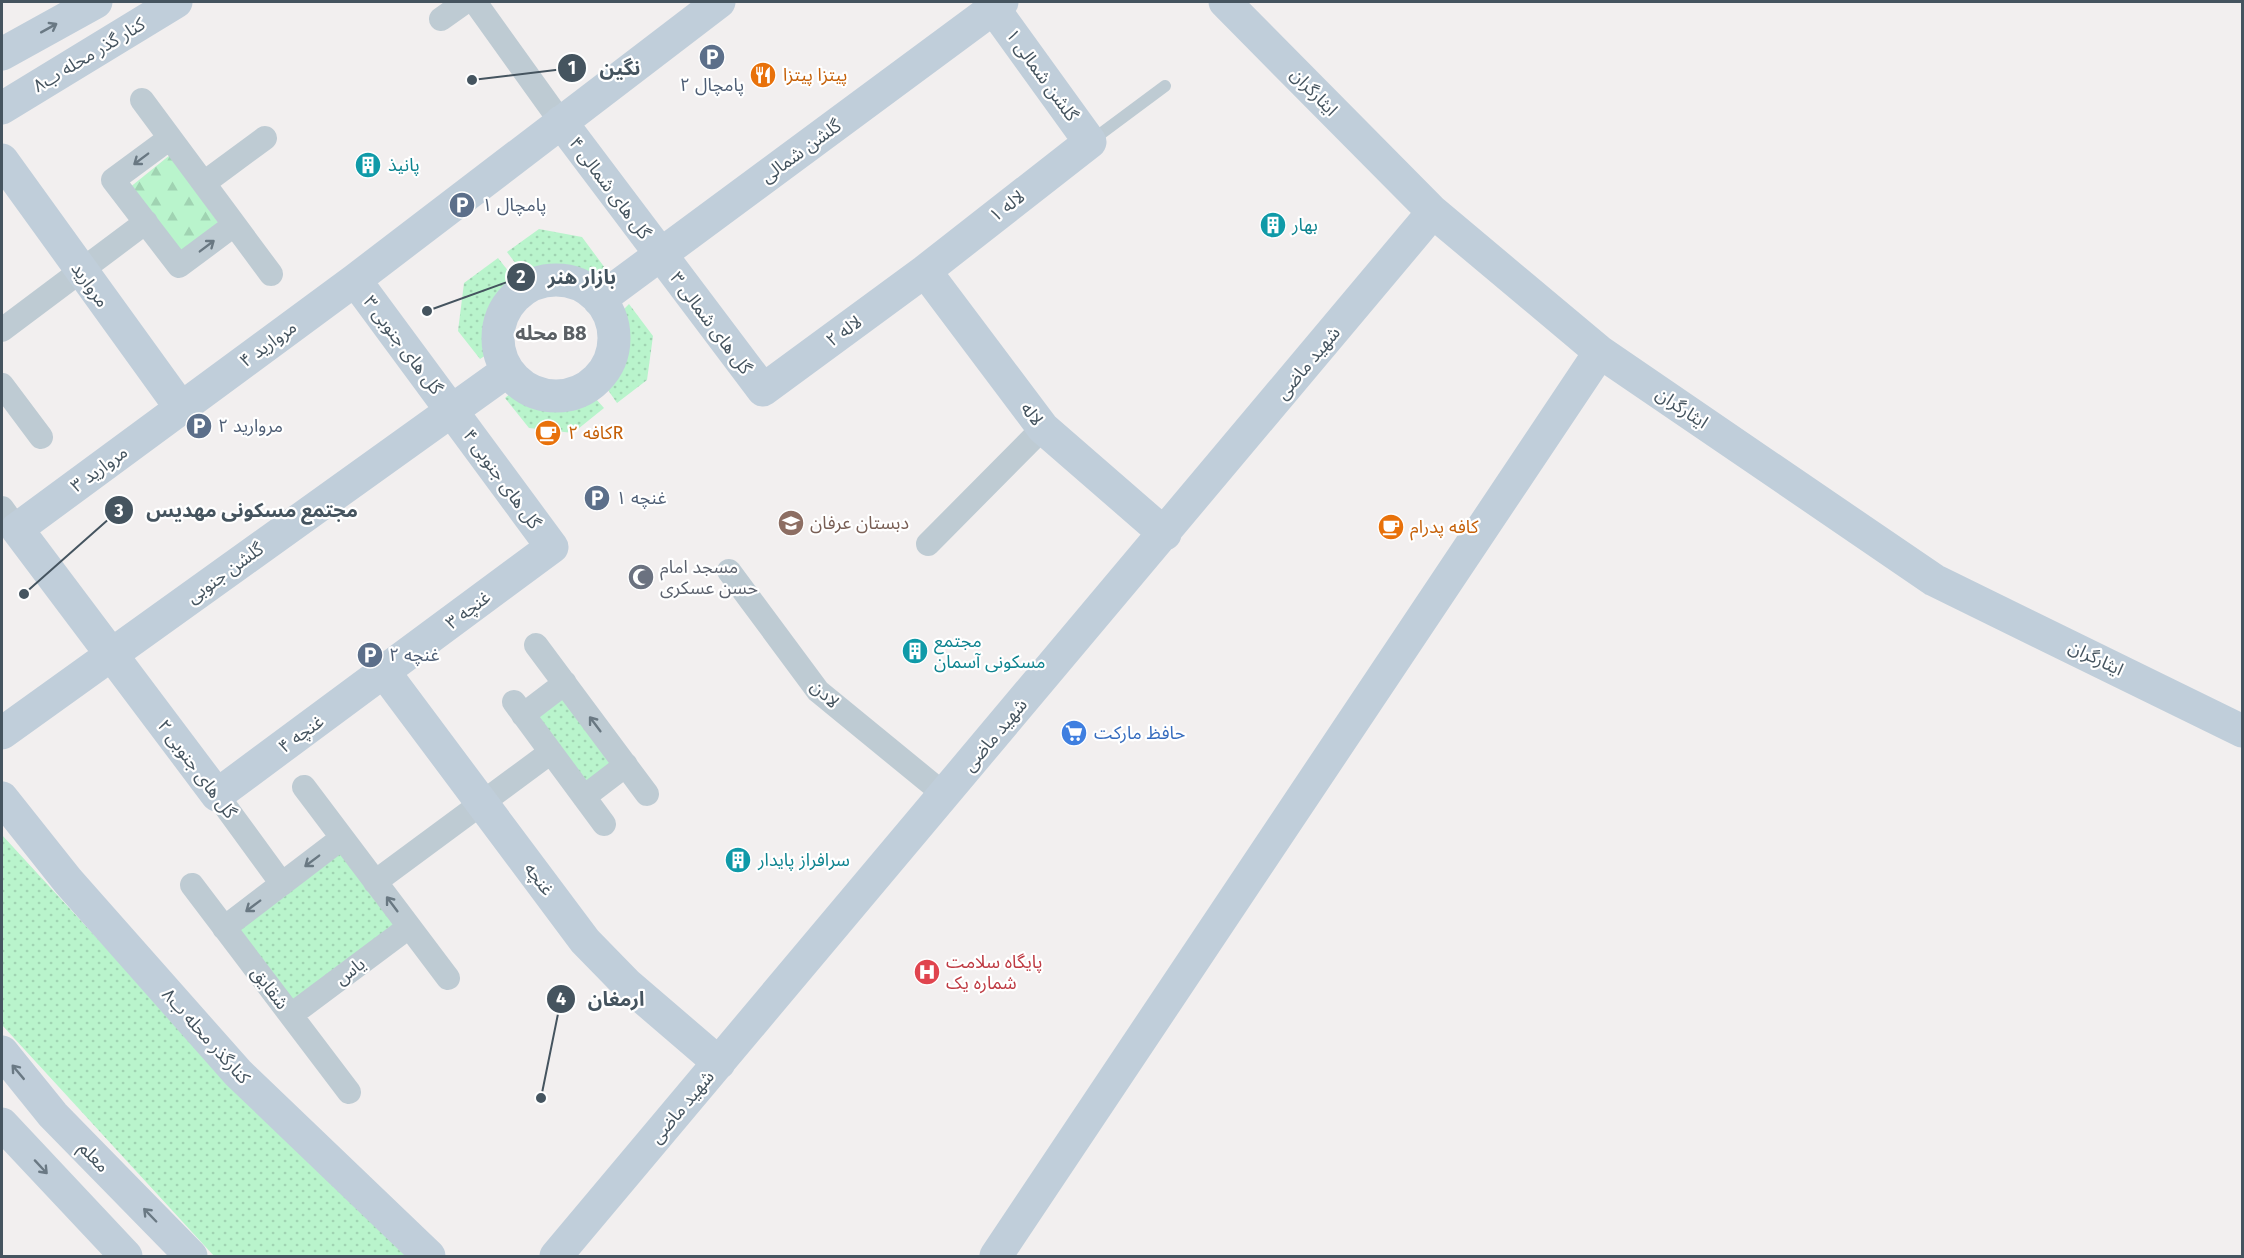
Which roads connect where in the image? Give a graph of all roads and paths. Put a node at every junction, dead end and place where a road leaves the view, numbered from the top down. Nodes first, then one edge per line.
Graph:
1 (96, 2) edge
2 (176, 2) edge
3 (465, 2) edge
4 (475, 2) edge
5 (719, 2) edge
6 (1226, 2) edge
7 (995, 4) edge
8 (441, 19) dead end
9 (2, 54) edge
10 (1164, 86) dead end
11 (142, 100) dead end
12 (2, 108) edge
13 (561, 122) junction
14 (170, 138) junction
15 (265, 138) dead end
16 (1090, 142) junction
17 (2, 160) edge
18 (204, 183) junction
19 (1432, 213) junction
20 (146, 222) junction
21 (234, 225) junction
22 (659, 255) junction
23 (925, 271) junction
24 (81, 272) junction
25 (271, 274) dead end
26 (355, 280) junction
27 (599, 300) junction
28 (2, 330) edge
29 (1600, 352) junction
30 (507, 371) junction
31 (762, 390) joint
32 (4, 394) edge
33 (181, 408) junction
34 (451, 410) junction
35 (1043, 428) junction
36 (41, 437) dead end
37 (9, 524) edge
38 (1165, 534) junction
39 (928, 544) dead end
40 (552, 547) joint
41 (729, 571) dead end
42 (536, 645) dead end
43 (111, 655) junction
44 (384, 672) junction
45 (565, 683) junction
46 (2210, 713) junction
47 (2242, 721) edge
48 (2242, 731) edge
49 (2, 734) edge
50 (551, 752) junction
51 (626, 765) junction
52 (304, 788) dead end
53 (647, 794) dead end
54 (217, 795) junction
55 (945, 795) junction
56 (584, 797) junction
57 (2, 798) edge
58 (483, 803) junction
59 (604, 824) dead end
60 (342, 838) junction
61 (375, 882) junction
62 (282, 884) junction
63 (192, 885) dead end
64 (409, 927) junction
65 (224, 928) junction
66 (448, 978) dead end
67 (291, 1015) junction
68 (2, 1052) edge
69 (719, 1063) junction
70 (349, 1092) dead end
71 (2, 1124) edge
72 (126, 1257) edge
73 (191, 1257) edge
74 (429, 1257) edge
75 (556, 1257) edge
76 (996, 1257) edge

9 -> 1 street
2 - 12 street, کنار گذر محله ب۸
3 - 8 street
4 - 13 street
5 - 13 street, مروارید ۴
6 - 19 street, ایثارگران
7 - 16 street, گلشن شمالی ۱
7 - 22 street, گلشن شمالی
10 - 16 lane
11 - 14 street
13 - 22 street, گل های شمالی ۴
13 - 26 street, مروارید ۴
14 - 18 street
14 -> 20 street
15 - 18 street
16 - 23 street, لاله ۱
17 - 24 street, مروارید
18 - 21 street
19 - 29 street, ایثارگران
19 - 38 street, شهید ماضی
20 -> 21 street
20 - 24 street
21 - 25 street
22 - 27 street, گلشن شمالی
22 - 31 street, گل های شمالی ۳
23 - 31 street, لاله ۲
23 - 35 street, لاله
24 - 28 street
24 - 33 street, مروارید
26 - 33 street, مروارید ۴
26 - 34 street, گل های جنوبی ۳
27 - 30 street
27 - 30 street
29 - 46 street, ایثارگران
29 - 76 street
30 - 34 street, گلشن جنوبی
32 - 36 street
33 - 37 street, مروارید ۳
34 - 40 street, گل های جنوبی ۴
34 - 43 street, گلشن جنوبی
35 - 38 street, لاله
35 - 39 street
37 - 43 street, گل های جنوبی ۲
38 - 55 street, شهید ماضی
40 - 44 street, غنچه ۳
41 - 55 street, لادن
42 - 45 street
43 - 49 street, گلشن جنوبی
43 - 54 street, گل های جنوبی ۲
44 - 54 street, غنچه ۴
44 - 58 street, غنچه
45 - 50 street
51 -> 45 street
46 - 47 street, ایثارگران
46 - 48 street, ایثارگران
50 - 56 street
50 - 58 street
51 - 53 street
51 - 56 street
52 - 60 street
54 - 62 street, گل های جنوبی ۲
55 - 69 street, شهید ماضی
56 - 59 street
57 - 74 street, کنارگذر محله ب۸
58 - 61 street
58 - 69 street, غنچه
60 - 61 street
60 -> 62 street
64 -> 61 street
62 -> 65 street
63 - 65 street, شقایق
64 - 66 street
64 - 67 street, یاس
65 - 67 street, شقایق
67 - 70 street, شقایق
73 -> 68 street, معلم
69 - 75 street, شهید ماضی
71 -> 72 street

